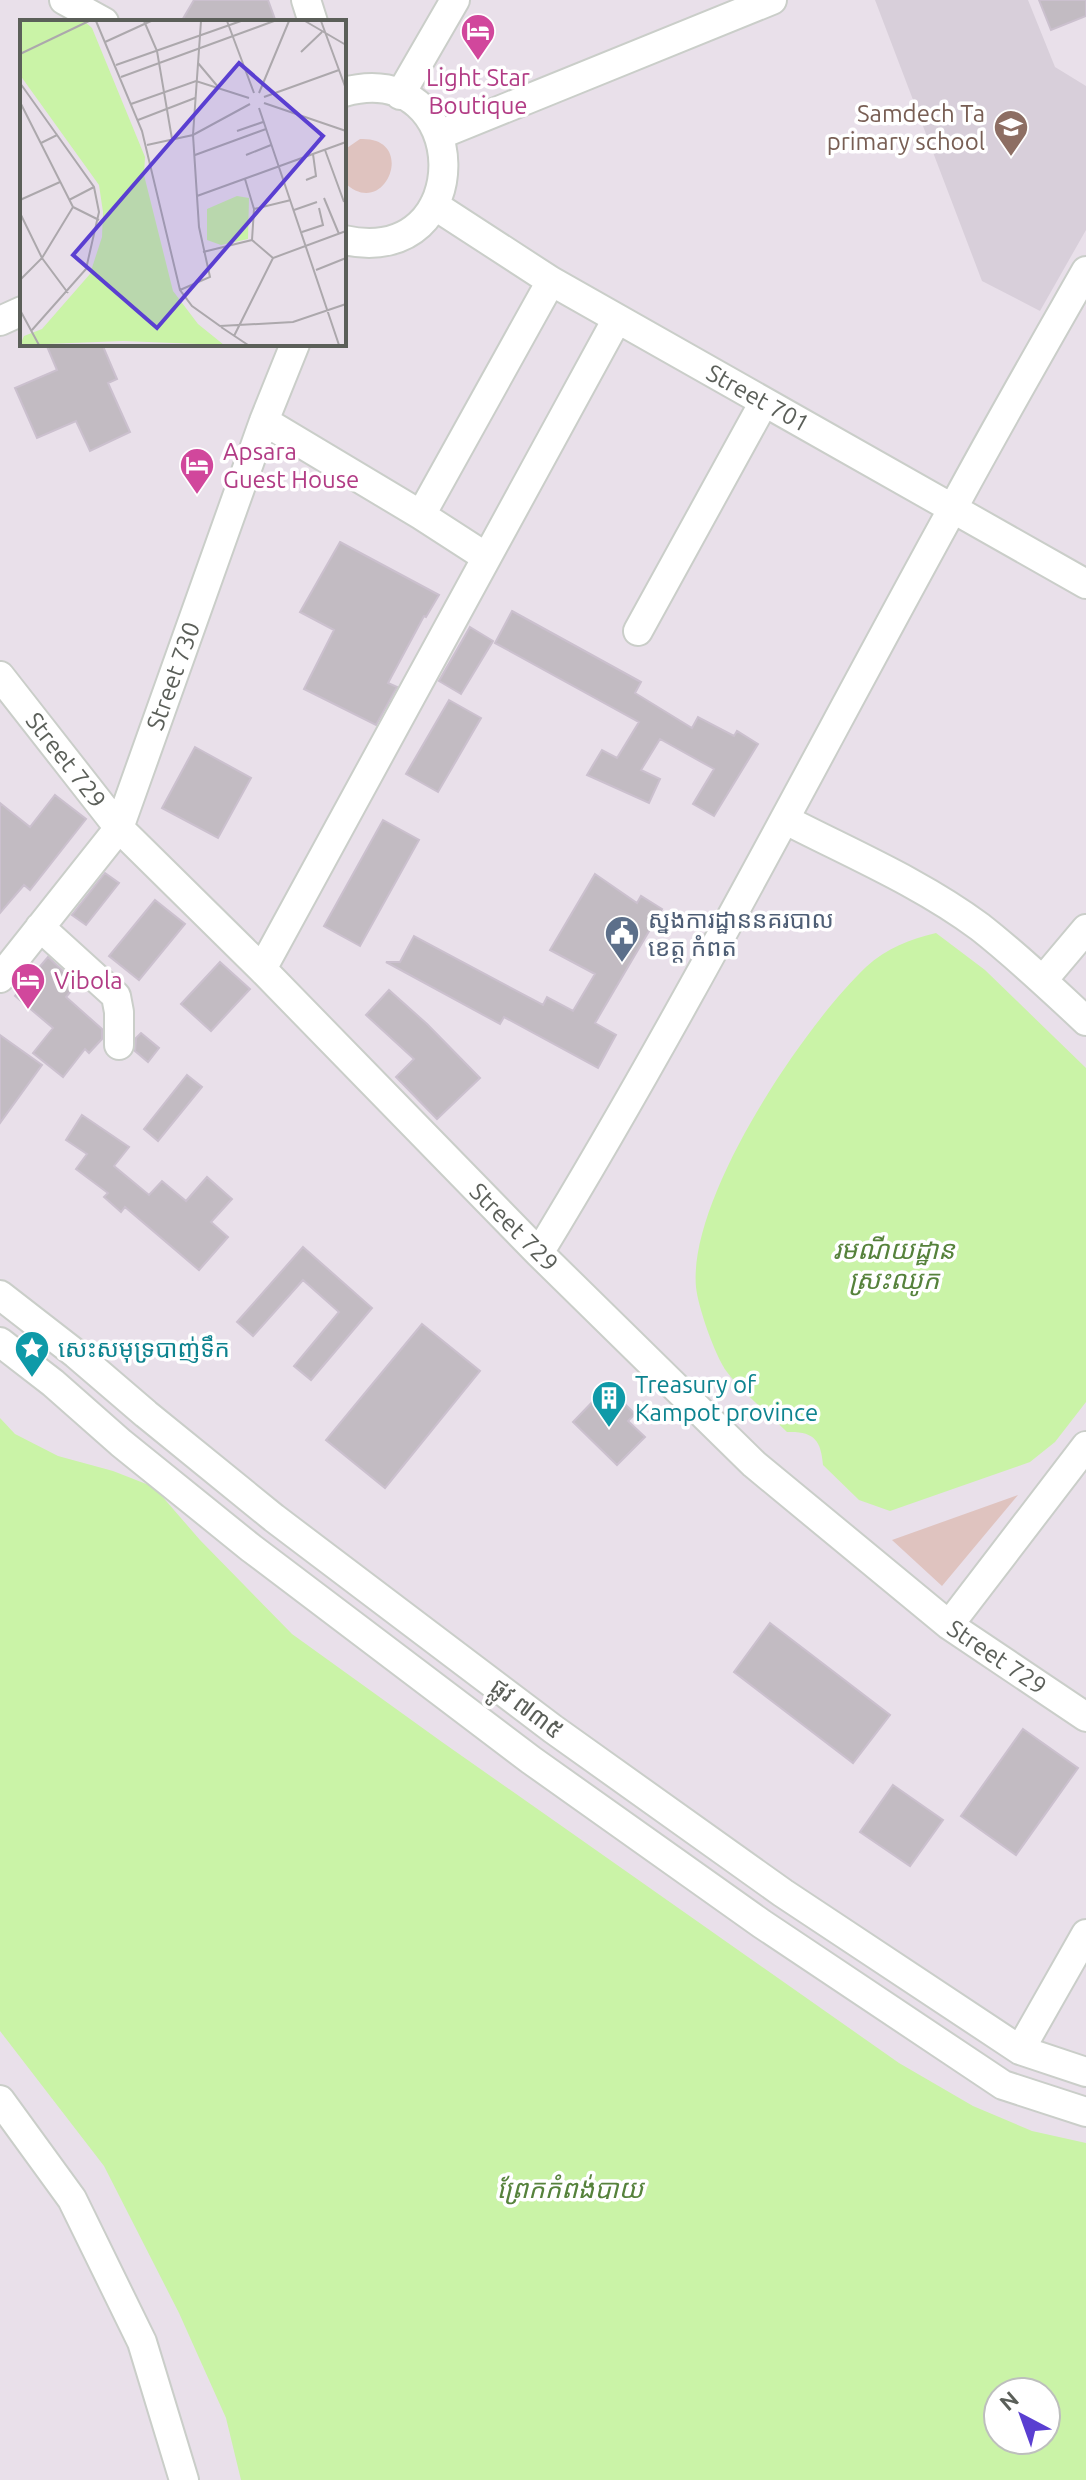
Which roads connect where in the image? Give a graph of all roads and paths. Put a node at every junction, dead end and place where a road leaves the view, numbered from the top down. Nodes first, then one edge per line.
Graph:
1 (64, 0) edge
2 (306, 0) edge
3 (455, 0) edge
4 (772, 0) edge
5 (100, 20) edge
6 (312, 20) edge
7 (346, 92) edge
8 (400, 95) junction
9 (439, 135) junction
10 (434, 205) junction
11 (346, 240) edge
12 (1086, 271) edge
13 (551, 281) junction
14 (617, 319) junction
15 (294, 346) edge
16 (764, 402) junction
17 (264, 421) junction
18 (953, 508) junction
19 (421, 515) junction
20 (486, 557) junction
21 (1086, 584) edge
22 (638, 631) dead end
23 (0, 676) edge
24 (786, 820) junction
25 (119, 828) junction
26 (40, 927) junction
27 (1086, 929) edge
28 (262, 969) junction
29 (0, 978) edge
30 (1043, 980) junction
31 (1086, 1021) edge
32 (119, 1045) dead end
33 (539, 1253) junction
34 (0, 1295) edge
35 (0, 1342) edge
36 (1086, 1446) edge
37 (949, 1625) junction
38 (1086, 1717) edge
39 (1086, 1934) edge
40 (1020, 2050) junction
41 (1086, 2072) edge
42 (0, 2100) edge
43 (1086, 2112) edge
44 (184, 2480) edge

1 - 5 street
2 - 6 street
3 - 8 street
4 - 9 street
7 - 8 street
8 - 9 street
9 - 10 street
10 - 11 street
10 - 13 street, Street 701
12 - 18 street
13 - 14 street, Street 701
13 - 19 street
14 - 16 street, Street 701
14 - 20 street
15 - 17 street, Street 730
16 - 18 street, Street 701
16 - 22 street
17 - 19 street
17 - 25 street, Street 730
18 - 21 street, Street 701
18 - 24 street
19 - 20 street
20 - 28 street
23 - 25 street, Street 729
24 - 30 street
24 - 33 street
25 - 26 street, Street 730
25 - 28 street, Street 729
26 - 29 street, Street 730
26 - 32 street
27 - 30 street
28 - 33 street, Street 729
30 - 31 street
33 - 37 street, Street 729
34 - 40 street, ផ្លូវ ៧៣៥
35 - 43 street
36 - 37 street
37 - 38 street, Street 729
39 - 40 street
40 - 41 street, ផ្លូវ ៧៣៥
42 - 44 street

